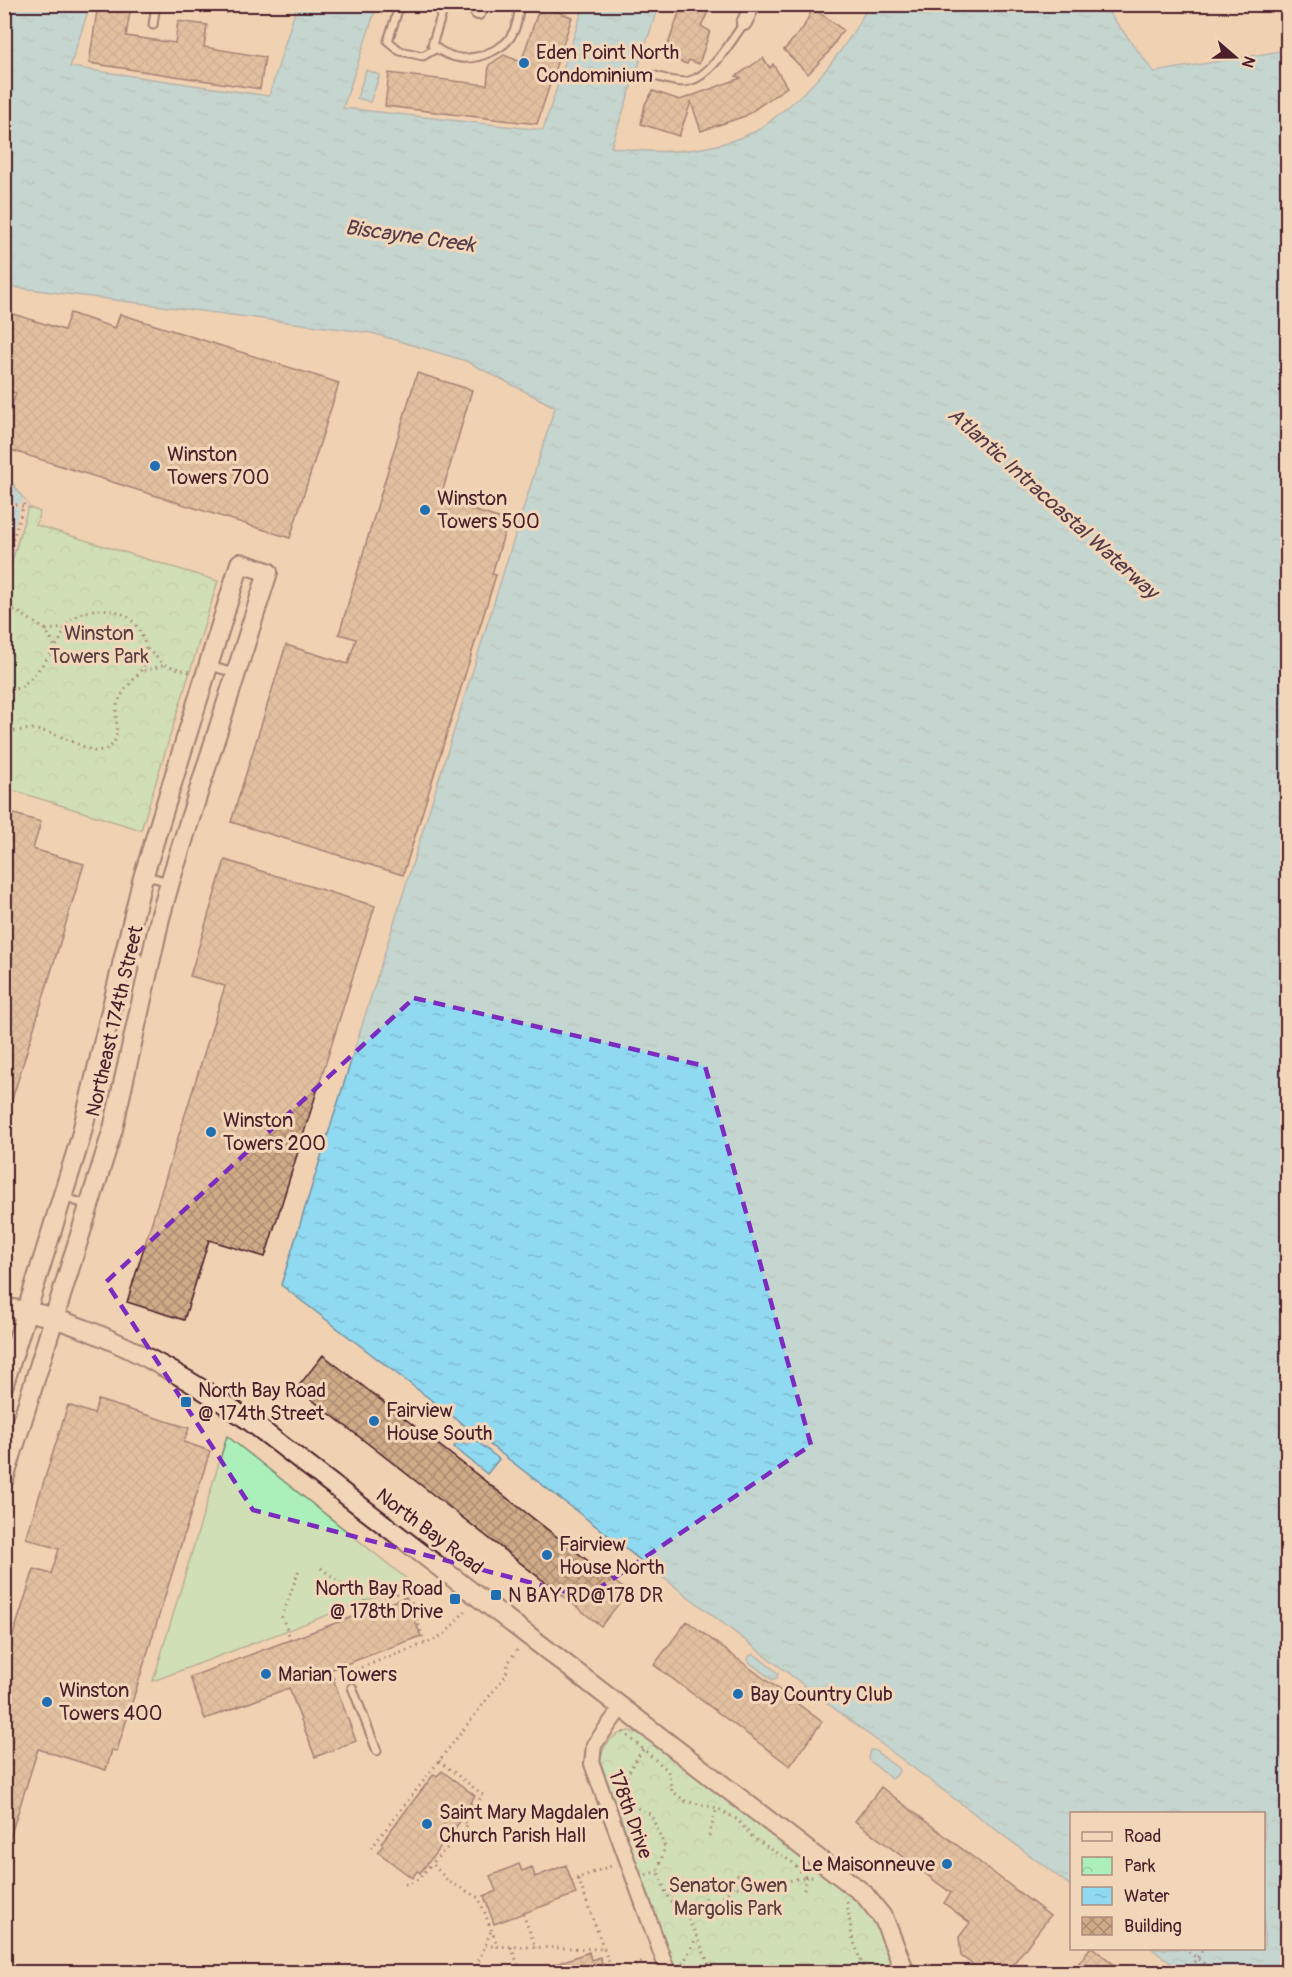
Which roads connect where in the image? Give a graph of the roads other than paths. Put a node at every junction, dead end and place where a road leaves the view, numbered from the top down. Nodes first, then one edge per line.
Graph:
1 (156, 4) edge
2 (223, 4) edge
3 (229, 4) edge
4 (400, 4) edge
5 (445, 4) edge
6 (451, 4) edge
7 (519, 4) edge
8 (753, 4) edge
9 (480, 8) edge
10 (744, 23) joint
11 (153, 24) dead end
12 (437, 48) junction
13 (652, 75) dead end
14 (201, 670) junction
15 (236, 674) junction
16 (144, 875) junction
17 (170, 882) junction
18 (128, 939) junction
19 (148, 975) junction
20 (63, 1197) junction
21 (90, 1206) junction
22 (20, 1310) junction
23 (54, 1318) junction
24 (4, 1384) edge
25 (8, 1456) edge
26 (4, 1479) edge
27 (352, 1687) dead end
28 (621, 1708) junction
29 (377, 1750) dead end
30 (668, 1972) edge
31 (905, 1972) edge

1 - 11 lane
2 - 3 lane
4 - 12 lane
5 - 12 lane
6 - 9 lane
7 - 12 lane
8 - 10 street
10 - 13 lane
14 - 15 lane
14 - 15 street, Northeast 174th Street
14 - 16 street, Northeast 174th Street
15 - 17 street, Northeast 174th Street
16 - 17 lane
16 - 18 street, Northeast 174th Street
17 - 19 street, Northeast 174th Street
18 - 19 lane
18 - 20 street, Northeast 174th Street
19 - 21 street, Northeast 174th Street
20 - 21 lane
20 - 22 street, Northeast 174th Street
21 - 23 street, Northeast 174th Street
22 - 23 street, North Bay Road
22 - 24 street, Northeast 174th Street
23 - 25 street, Northeast 174th Street
23 - 28 street, North Bay Road
25 - 26 street, Northeast 174th Street
27 - 29 lane
28 - 30 street, 178th Drive
28 - 31 street, North Bay Road

